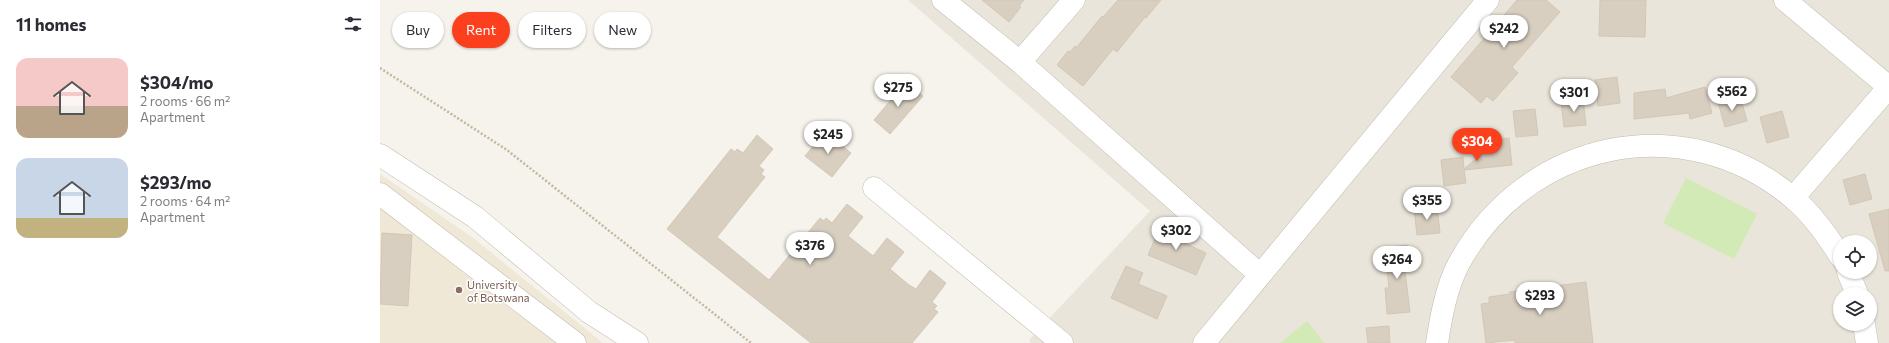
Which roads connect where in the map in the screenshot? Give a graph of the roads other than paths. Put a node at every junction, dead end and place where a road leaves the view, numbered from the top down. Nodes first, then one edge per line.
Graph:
1 (943, 0) edge
2 (1074, 0) edge
3 (1488, 0) edge
4 (1785, 0) edge
5 (1020, 62) junction
6 (1889, 87) edge
7 (380, 155) edge
8 (874, 188) dead end
9 (380, 194) edge
10 (1793, 198) junction
11 (1833, 245) edge
12 (1260, 275) junction
13 (1865, 331) edge
14 (575, 343) edge
15 (637, 343) edge
16 (1062, 343) edge
17 (1204, 343) edge
18 (1437, 343) edge
19 (1867, 343) edge

1 - 5 street
2 - 5 street
3 - 12 street
4 - 6 street
5 - 12 street
6 - 10 street
7 - 15 street
8 - 16 street
9 - 14 street
10 - 11 street
10 - 18 street
12 - 17 street
13 - 19 street

